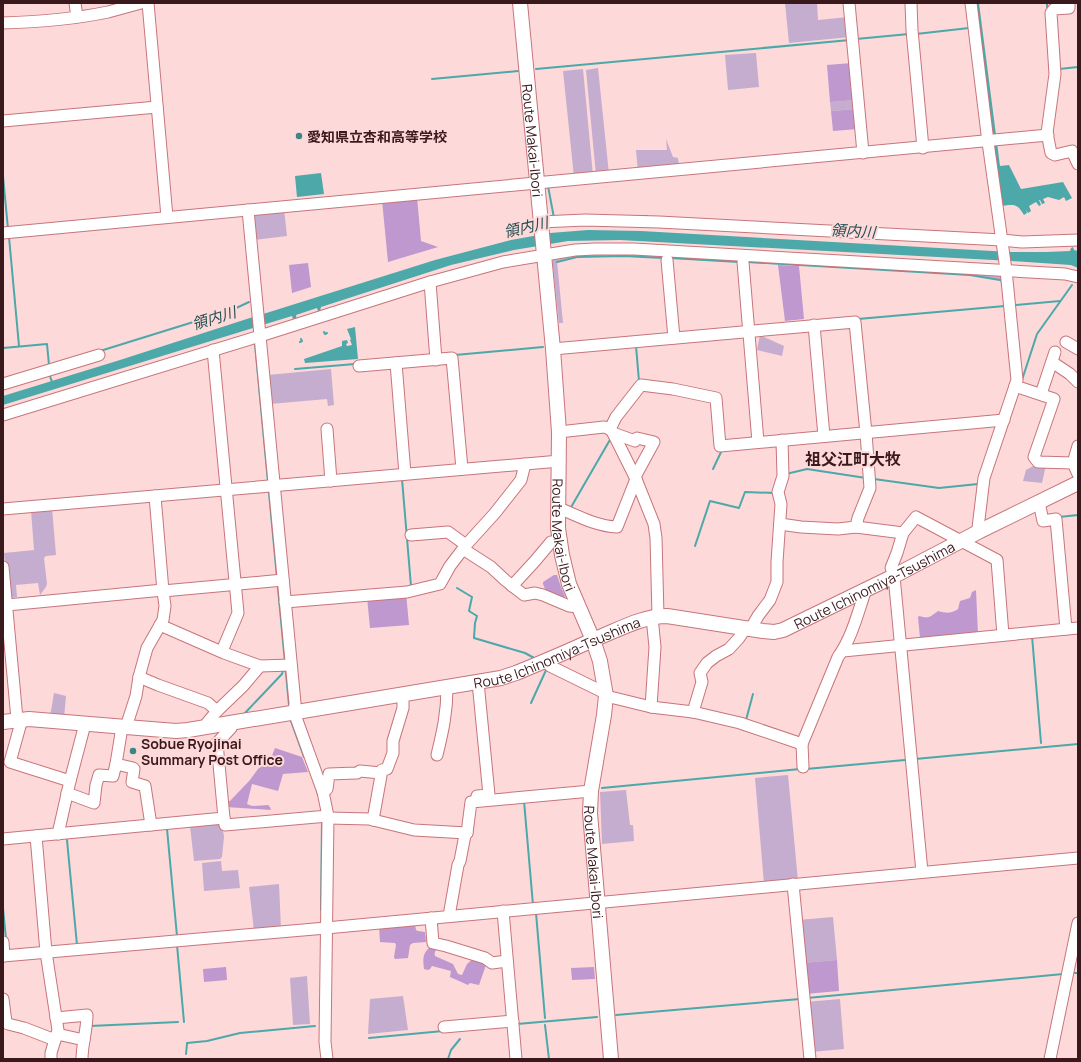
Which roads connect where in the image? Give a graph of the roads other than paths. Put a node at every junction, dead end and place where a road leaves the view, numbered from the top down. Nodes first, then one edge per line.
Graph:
1 (76, 3) edge
2 (141, 3) edge
3 (148, 3) edge
4 (520, 3) edge
5 (849, 3) edge
6 (911, 3) edge
7 (971, 3) edge
8 (1069, 3) edge
9 (77, 17) junction
10 (3, 23) edge
11 (157, 107) junction
12 (3, 121) edge
13 (1048, 136) junction
14 (992, 141) junction
15 (923, 148) junction
16 (863, 153) junction
17 (1078, 164) edge
18 (537, 183) junction
19 (248, 210) junction
20 (167, 217) junction
21 (541, 222) junction
22 (3, 233) edge
23 (1078, 240) edge
24 (1002, 241) junction
25 (544, 254) junction
26 (667, 260) dead end
27 (743, 262) dead end
28 (1006, 271) junction
29 (1078, 277) edge
30 (430, 282) junction
31 (814, 325) junction
32 (748, 331) junction
33 (260, 335) junction
34 (674, 338) junction
35 (1066, 342) dead end
36 (553, 349) junction
37 (1078, 349) edge
38 (213, 350) junction
39 (99, 355) dead end
40 (436, 360) junction
41 (396, 363) junction
42 (359, 366) dead end
43 (1078, 382) edge
44 (3, 384) edge
45 (1015, 386) junction
46 (1041, 394) junction
47 (3, 415) edge
48 (1004, 420) junction
49 (327, 429) dead end
50 (611, 431) junction
51 (560, 432) junction
52 (866, 433) junction
53 (824, 436) junction
54 (782, 440) junction
55 (758, 442) junction
56 (1078, 446) edge
57 (560, 461) junction
58 (1073, 463) junction
59 (525, 464) junction
60 (462, 469) junction
61 (405, 474) junction
62 (1078, 474) edge
63 (635, 478) junction
64 (331, 481) junction
65 (1078, 483) edge
66 (271, 486) junction
67 (227, 490) junction
68 (155, 496) junction
69 (1039, 502) junction
70 (559, 508) junction
71 (3, 509) edge
72 (780, 524) junction
73 (856, 528) junction
74 (980, 531) junction
75 (903, 533) junction
76 (410, 535) dead end
77 (560, 541) junction
78 (960, 541) junction
79 (464, 547) junction
80 (3, 567) edge
81 (894, 575) junction
82 (280, 580) junction
83 (236, 584) junction
84 (512, 586) junction
85 (866, 589) junction
86 (163, 590) junction
87 (285, 602) junction
88 (7, 605) junction
89 (579, 607) junction
90 (655, 617) junction
91 (160, 625) junction
92 (1078, 628) edge
93 (747, 629) junction
94 (1066, 629) junction
95 (1003, 635) junction
96 (593, 640) junction
97 (900, 644) junction
98 (7, 651) edge
99 (222, 651) junction
100 (842, 651) junction
101 (549, 660) junction
102 (288, 665) junction
103 (260, 666) junction
104 (139, 677) junction
105 (478, 682) junction
106 (447, 687) junction
107 (403, 694) junction
108 (605, 694) junction
109 (650, 707) junction
110 (217, 711) junction
111 (294, 712) junction
112 (693, 712) junction
113 (20, 719) junction
114 (3, 722) edge
115 (230, 723) junction
116 (85, 724) junction
117 (124, 727) junction
118 (208, 727) junction
119 (802, 744) junction
120 (437, 754) dead end
121 (116, 764) junction
122 (803, 767) dead end
123 (381, 773) junction
124 (70, 781) junction
125 (591, 791) junction
126 (323, 792) junction
127 (67, 793) junction
128 (471, 802) junction
129 (328, 817) junction
130 (224, 818) junction
131 (373, 820) junction
132 (151, 825) junction
133 (467, 833) junction
134 (58, 834) junction
135 (36, 836) junction
136 (3, 839) edge
137 (1078, 858) edge
138 (922, 872) junction
139 (793, 884) junction
140 (598, 903) junction
141 (503, 912) junction
142 (449, 916) junction
143 (431, 918) junction
144 (1078, 924) edge
145 (326, 928) junction
146 (3, 942) edge
147 (46, 952) junction
148 (4, 956) edge
149 (507, 962) junction
150 (3, 999) edge
151 (56, 1018) junction
152 (513, 1021) junction
153 (444, 1027) dead end
154 (56, 1037) junction
155 (84, 1040) junction
156 (328, 1058) edge
157 (51, 1059) edge
158 (82, 1059) edge
159 (516, 1059) edge
160 (611, 1059) edge
161 (810, 1059) edge
162 (1050, 1059) edge

1 - 9 street
2 - 9 street
3 - 11 street
4 - 18 main road, Route Makai-Ibori
5 - 16 street
6 - 15 street
7 - 14 street
8 - 13 street
9 - 10 street
11 - 12 street
11 - 20 street
13 - 14 street
13 - 17 street
14 - 15 street
14 - 24 street
15 - 16 street
16 - 18 street
18 - 19 street
18 - 21 main road, Route Makai-Ibori
19 - 20 street
19 - 33 street
20 - 22 street
21 - 24 street
21 - 25 main road, Route Makai-Ibori
23 - 24 street
24 - 28 street
25 - 28 street
25 - 30 street
25 - 36 main road, Route Makai-Ibori
26 - 34 street
27 - 32 street
28 - 29 street
28 - 45 street
30 - 33 street
30 - 40 street
31 - 32 street
31 - 52 street
31 - 53 street
32 - 34 street
32 - 55 street
33 - 38 street
33 - 66 street
34 - 36 street
35 - 37 street
36 - 51 main road, Route Makai-Ibori
38 - 47 street
38 - 67 street
39 - 44 street
40 - 41 street
40 - 60 street
41 - 42 street
41 - 61 street
43 - 46 street
45 - 46 street
45 - 48 street
46 - 58 street
48 - 52 street
48 - 74 street
49 - 64 street
50 - 51 street
50 - 55 street
50 - 63 street
50 - 63 street
51 - 57 main road, Route Makai-Ibori
52 - 53 street
52 - 73 street
53 - 54 street
54 - 55 street
54 - 72 street
56 - 58 street
57 - 59 street
57 - 70 main road, Route Makai-Ibori
58 - 62 street
59 - 60 street
59 - 79 street
60 - 61 street
61 - 64 street
63 - 70 street
63 - 90 street
64 - 66 street
65 - 69 main road, Route Ichinomiya-Tsushima
66 - 67 street
66 - 82 street
67 - 68 street
67 - 83 street
68 - 71 street
68 - 86 street
69 - 74 main road, Route Ichinomiya-Tsushima
69 - 94 street
70 - 77 main road, Route Makai-Ibori
72 - 73 street
72 - 93 street
73 - 75 street
74 - 78 main road, Route Ichinomiya-Tsushima
75 - 78 street
75 - 81 street
76 - 79 street
77 - 84 street
77 - 89 main road, Route Makai-Ibori
78 - 81 main road, Route Ichinomiya-Tsushima
78 - 95 street
79 - 84 street
79 - 87 street
80 - 88 street
81 - 85 main road, Route Ichinomiya-Tsushima
81 - 97 street
82 - 83 street
82 - 87 street
83 - 86 street
83 - 99 street
84 - 89 street
85 - 93 main road, Route Ichinomiya-Tsushima
85 - 100 street
86 - 88 street
86 - 91 street
87 - 102 street
88 - 98 street
89 - 96 main road, Route Makai-Ibori
90 - 93 main road, Route Ichinomiya-Tsushima
90 - 96 main road, Route Ichinomiya-Tsushima
90 - 109 street
91 - 99 street
91 - 104 street
92 - 94 street
93 - 112 street
94 - 95 street
95 - 97 street
96 - 101 main road, Route Ichinomiya-Tsushima
96 - 108 main road, Route Makai-Ibori
97 - 100 street
97 - 138 street
98 - 113 street
99 - 103 street
100 - 119 street
101 - 105 main road, Route Ichinomiya-Tsushima
101 - 108 street
102 - 103 street
102 - 111 street
103 - 110 street
104 - 110 street
104 - 117 street
105 - 106 main road, Route Ichinomiya-Tsushima
105 - 128 street
106 - 107 main road, Route Ichinomiya-Tsushima
106 - 120 street
107 - 111 main road, Route Ichinomiya-Tsushima
107 - 123 street
108 - 109 street
108 - 125 main road, Route Makai-Ibori
109 - 112 street
110 - 118 street
111 - 115 main road, Route Ichinomiya-Tsushima
111 - 126 street
112 - 119 street
113 - 114 main road, Route Ichinomiya-Tsushima
113 - 116 main road, Route Ichinomiya-Tsushima
113 - 124 street
115 - 118 main road, Route Ichinomiya-Tsushima
115 - 130 street
116 - 117 main road, Route Ichinomiya-Tsushima
116 - 124 street
117 - 118 main road, Route Ichinomiya-Tsushima
117 - 121 street
119 - 122 street
121 - 127 street
121 - 132 street
123 - 126 street
123 - 131 street
124 - 127 street
125 - 128 street
125 - 140 main road, Route Makai-Ibori
126 - 129 street
127 - 134 street
128 - 133 street
129 - 130 street
129 - 131 street
129 - 145 street
130 - 132 street
131 - 133 street
132 - 134 street
133 - 142 street
134 - 135 street
135 - 136 street
135 - 147 street
137 - 138 street
138 - 139 street
139 - 140 street
139 - 161 street
140 - 141 street
140 - 160 main road, Route Makai-Ibori
141 - 142 street
141 - 149 street
142 - 143 street
143 - 145 street
143 - 149 street
144 - 162 street
145 - 147 street
145 - 156 street
146 - 148 street
147 - 148 street
147 - 151 street
149 - 152 street
150 - 154 street
151 - 154 street
151 - 155 street
152 - 153 street
152 - 159 street
154 - 155 street
154 - 157 street
155 - 158 street

